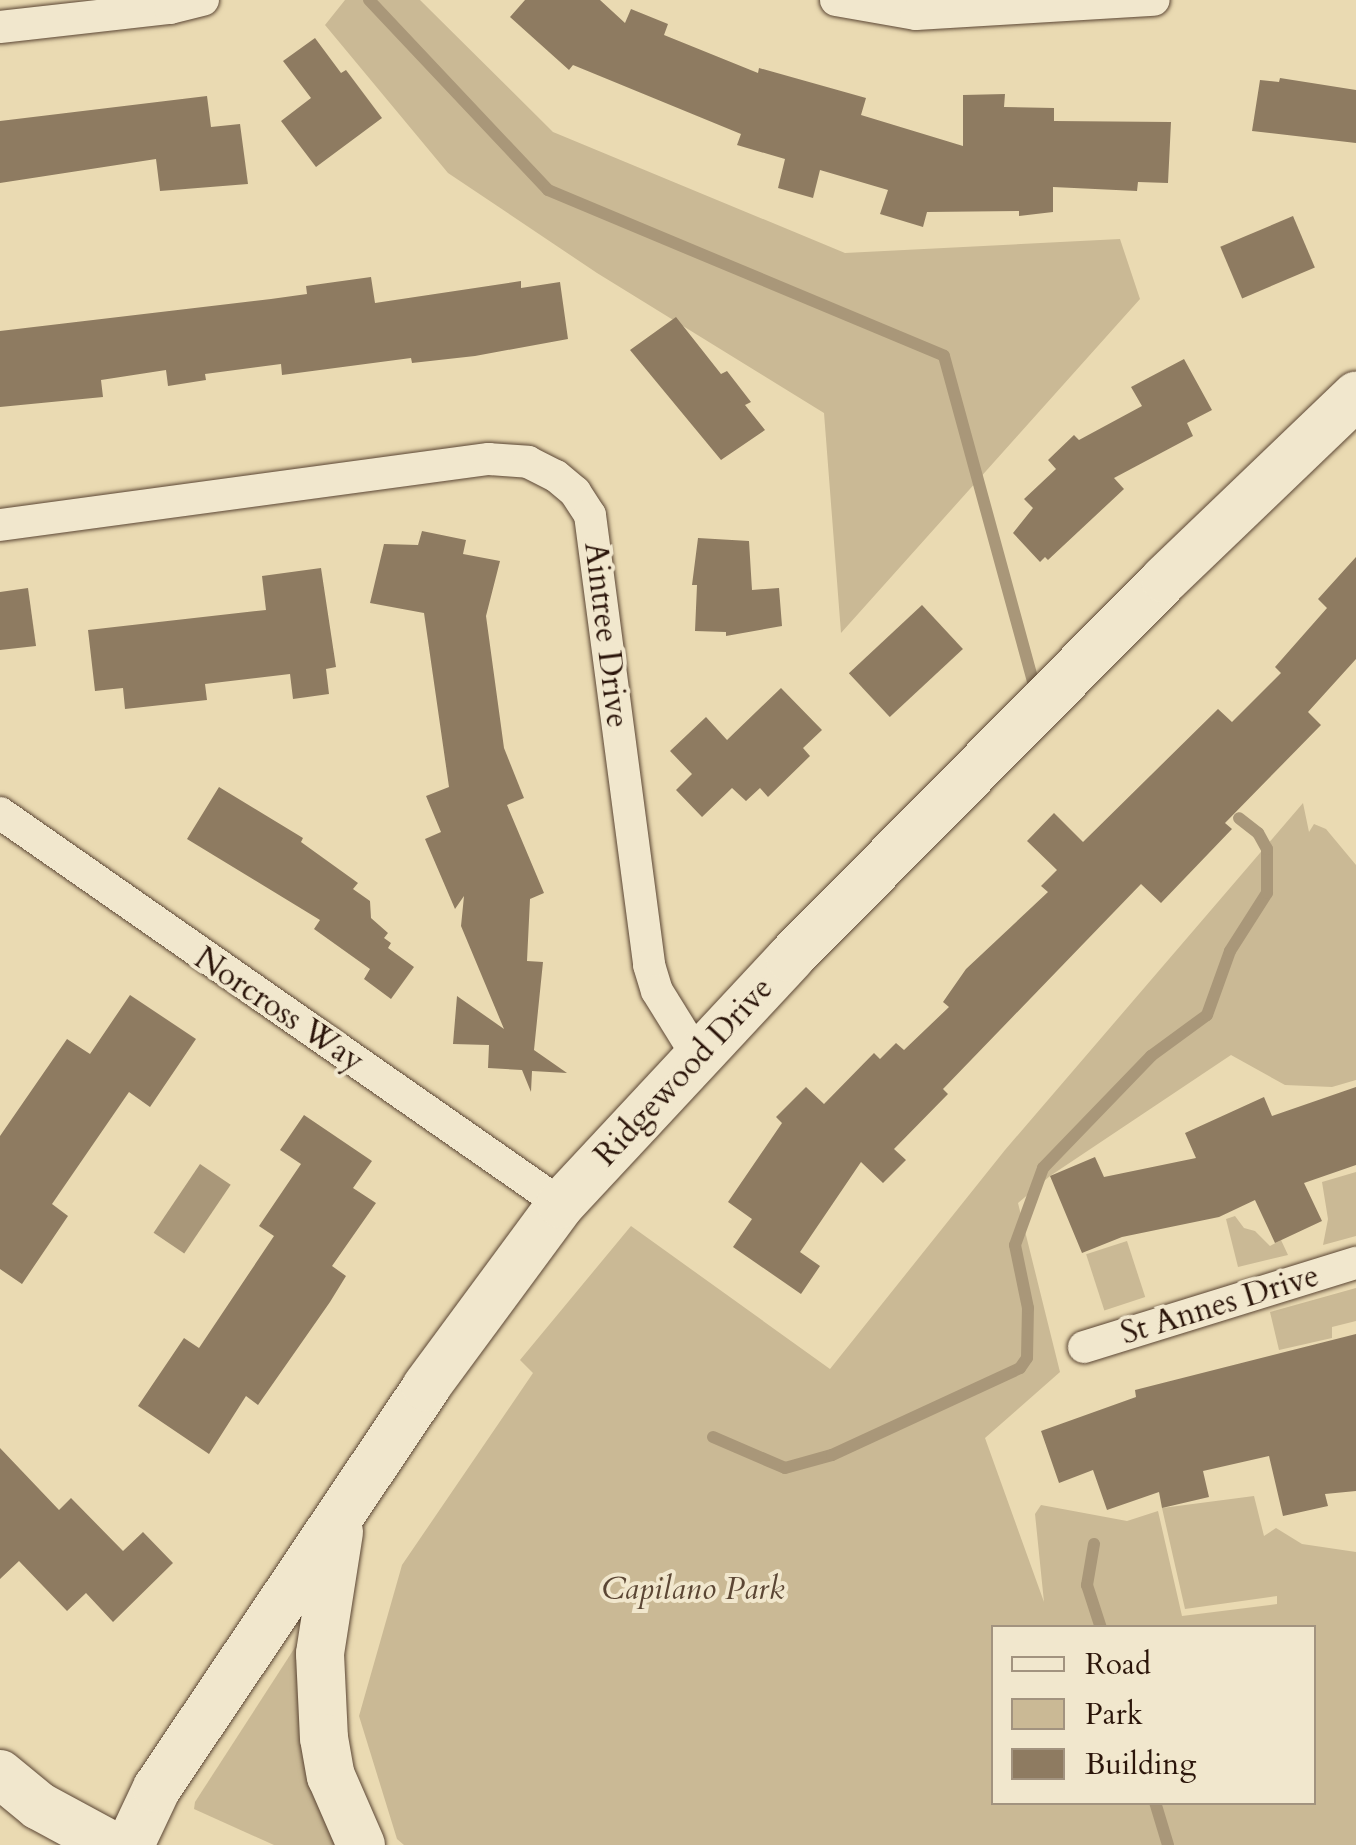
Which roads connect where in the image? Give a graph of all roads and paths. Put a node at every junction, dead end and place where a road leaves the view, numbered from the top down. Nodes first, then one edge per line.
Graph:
1 (203, 0) edge
2 (836, 0) edge
3 (1154, 0) edge
4 (921, 7) edge
5 (0, 27) edge
6 (1356, 396) edge
7 (0, 525) edge
8 (0, 813) edge
9 (698, 1056) junction
10 (561, 1204) junction
11 (1356, 1263) edge
12 (1084, 1347) dead end
13 (342, 1516) junction
14 (0, 1774) edge
15 (111, 1845) edge
16 (130, 1845) edge
17 (361, 1845) edge

1 - 5 street
2 - 4 street
3 - 4 street
6 - 9 main road, Ridgewood Drive
7 - 9 street, Aintree Drive
8 - 10 street, Norcross Way
9 - 10 main road, Ridgewood Drive
10 - 13 main road, Ridgewood Drive
11 - 12 street, St Annes Drive
13 - 16 main road, Ridgewood Drive
13 - 17 main road
14 - 15 main road

